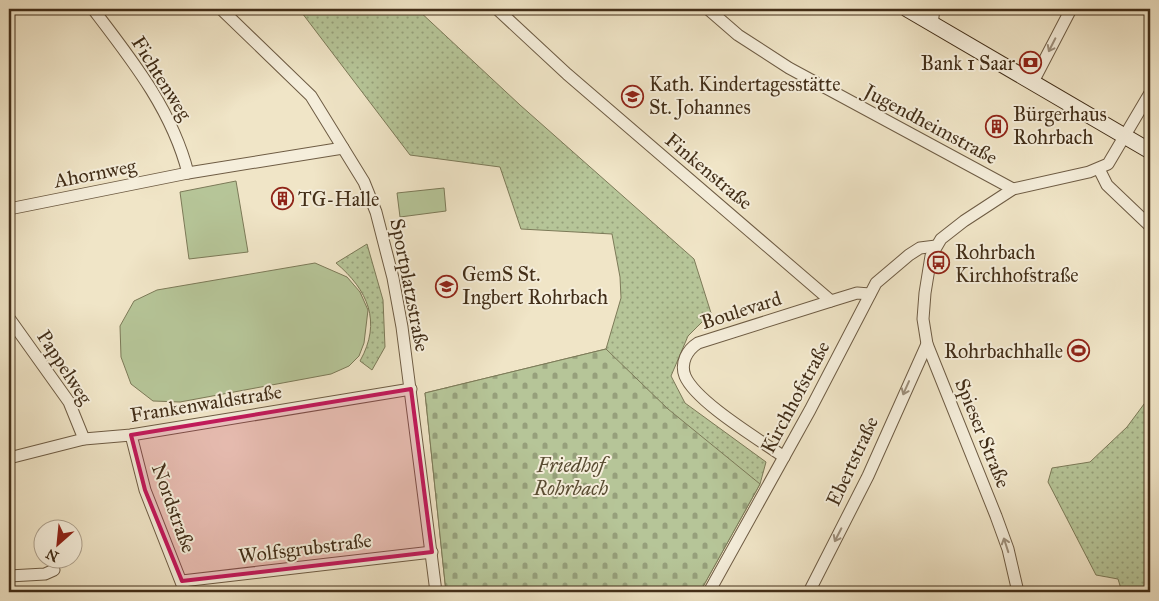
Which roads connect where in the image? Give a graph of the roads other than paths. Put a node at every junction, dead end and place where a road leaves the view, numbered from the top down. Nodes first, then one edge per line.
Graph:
1 (93, 9) edge
2 (221, 9) edge
3 (497, 9) edge
4 (708, 9) edge
5 (907, 9) edge
6 (1071, 9) edge
7 (933, 16) edge
8 (1033, 82) junction
9 (1150, 93) edge
10 (1126, 137) junction
11 (343, 148) junction
12 (1150, 151) edge
13 (1099, 169) junction
14 (188, 173) junction
15 (1013, 189) junction
16 (9, 209) edge
17 (1150, 226) edge
18 (936, 246) junction
19 (870, 294) junction
20 (831, 300) junction
21 (9, 318) edge
22 (927, 344) junction
23 (411, 389) junction
24 (131, 435) junction
25 (84, 439) junction
26 (784, 457) junction
27 (9, 458) edge
28 (432, 552) junction
29 (54, 570) dead end
30 (9, 576) edge
31 (184, 587) edge
32 (436, 592) edge
33 (709, 592) edge
34 (809, 592) edge
35 (1018, 592) edge

1 - 14 street, Fichtenweg
2 - 11 street, Sportplatzstraße
3 - 20 street, Finkenstraße
4 - 15 street, Jugendheimstraße
5 - 7 main road
6 -> 8 street
7 - 8 main road
8 - 10 main road
9 - 10 street
10 - 12 main road
10 - 13 street
11 - 14 street
11 - 23 street, Sportplatzstraße
13 - 15 street
13 - 17 street
14 - 16 street, Ahornweg
15 - 18 street
18 - 19 street, Kirchhofstraße
18 - 22 street, Spieser Straße
19 - 20 street, Boulevard
19 - 26 street, Kirchhofstraße
20 - 26 street, Boulevard
21 - 25 street, Pappelweg
22 -> 34 street, Ebertstraße
35 -> 22 street, Spieser Straße
23 - 24 street, Frankenwaldstraße
23 - 28 street, Sportplatzstraße
24 - 25 street, Frankenwaldstraße
24 - 31 street, Nordstraße
25 - 27 street, Frankenwaldstraße
26 - 33 street, Kirchhofstraße
28 - 31 street, Wolfsgrubstraße
28 - 32 street, Sportplatzstraße
29 - 30 street

